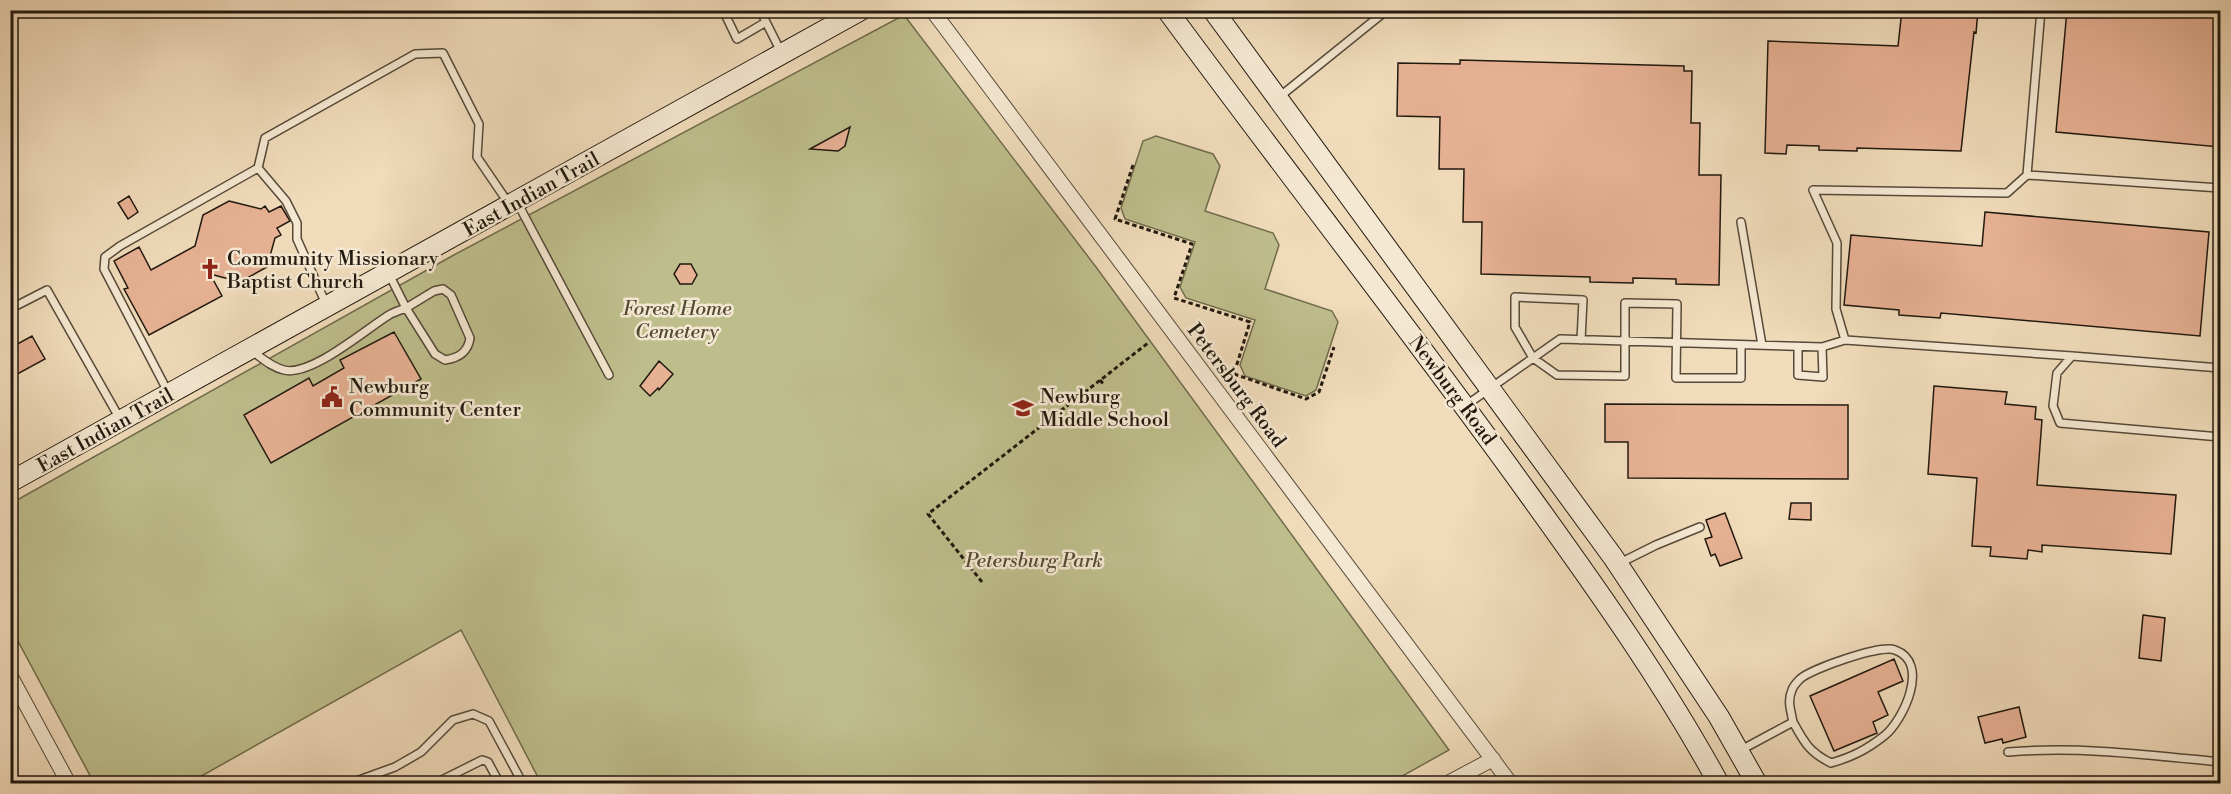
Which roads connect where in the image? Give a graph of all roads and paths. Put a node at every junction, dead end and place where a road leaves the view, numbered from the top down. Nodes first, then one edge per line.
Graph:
1 (723, 10) edge
2 (760, 10) edge
3 (861, 10) edge
4 (932, 10) edge
5 (1167, 10) edge
6 (1213, 10) edge
7 (1387, 10) edge
8 (2041, 10) edge
9 (766, 22) junction
10 (782, 54) junction
11 (1278, 98) junction
12 (1133, 165) dead end
13 (258, 168) junction
14 (2027, 175) junction
15 (2220, 189) edge
16 (514, 204) junction
17 (1741, 222) dead end
18 (388, 273) junction
19 (1175, 299) dead end
20 (1168, 303) dead end
21 (327, 307) junction
22 (406, 308) junction
23 (10, 309) edge
24 (1845, 339) junction
25 (1581, 340) junction
26 (1625, 341) junction
27 (1148, 343) dead end
28 (1676, 343) junction
29 (1741, 345) junction
30 (1762, 345) junction
31 (1334, 347) dead end
32 (1798, 347) junction
33 (1822, 347) junction
34 (250, 349) junction
35 (2072, 356) junction
36 (1533, 358) junction
37 (2220, 368) edge
38 (609, 375) dead end
39 (1233, 376) junction
40 (1100, 380) junction
41 (1227, 382) dead end
42 (1104, 385) dead end
43 (1489, 389) junction
44 (169, 394) junction
45 (1465, 406) junction
46 (121, 421) junction
47 (1044, 424) junction
48 (1049, 429) dead end
49 (2220, 437) edge
50 (10, 482) edge
51 (1700, 527) dead end
52 (1617, 564) junction
53 (982, 582) dead end
54 (10, 675) edge
55 (1792, 722) junction
56 (1738, 752) junction
57 (2008, 752) dead end
58 (1492, 759) junction
59 (2220, 762) edge
60 (69, 783) edge
61 (348, 783) edge
62 (434, 783) edge
63 (500, 783) edge
64 (523, 783) edge
65 (1446, 783) edge
66 (1511, 783) edge
67 (1719, 783) edge
68 (1757, 783) edge

1 - 9 lane
2 - 9 lane
3 - 10 main road, East Indian Trail
4 - 58 street, Petersburg Road
5 - 45 main road, Newburg Road
6 - 11 main road, Newburg Road
7 - 11 lane
8 - 14 lane
9 - 10 lane
10 - 16 main road, East Indian Trail
11 - 43 main road, Newburg Road
12 - 39 path
13 - 16 lane
13 - 21 lane
13 - 44 lane
14 - 15 lane
14 - 24 lane
16 - 18 main road, East Indian Trail
16 - 38 lane
17 - 30 lane
18 - 21 main road, East Indian Trail
18 - 22 lane
19 - 20 path
21 - 34 main road, East Indian Trail
22 - 22 lane
22 - 34 lane
23 - 46 lane
24 - 33 lane
24 - 35 lane
25 - 26 lane
25 - 36 lane
25 - 36 lane
26 - 28 lane
26 - 28 lane
26 - 36 lane
27 - 40 path
28 - 29 lane
28 - 29 lane
29 - 30 lane
30 - 32 lane
31 - 39 path
32 - 33 lane
32 - 33 lane
34 - 44 main road, East Indian Trail
35 - 37 lane
35 - 49 lane
36 - 43 lane
39 - 41 path
40 - 42 path
40 - 47 path
43 - 45 lane
43 - 52 main road, Newburg Road
44 - 46 main road, East Indian Trail
45 - 67 main road, Newburg Road
46 - 50 main road, East Indian Trail
47 - 48 path
47 - 53 path
51 - 52 lane
52 - 56 main road, Newburg Road
54 - 60 street
55 - 55 lane
55 - 56 lane
56 - 68 main road, Newburg Road
57 - 59 lane
58 - 65 street
58 - 66 street, Petersburg Road
61 - 64 lane
62 - 63 lane

